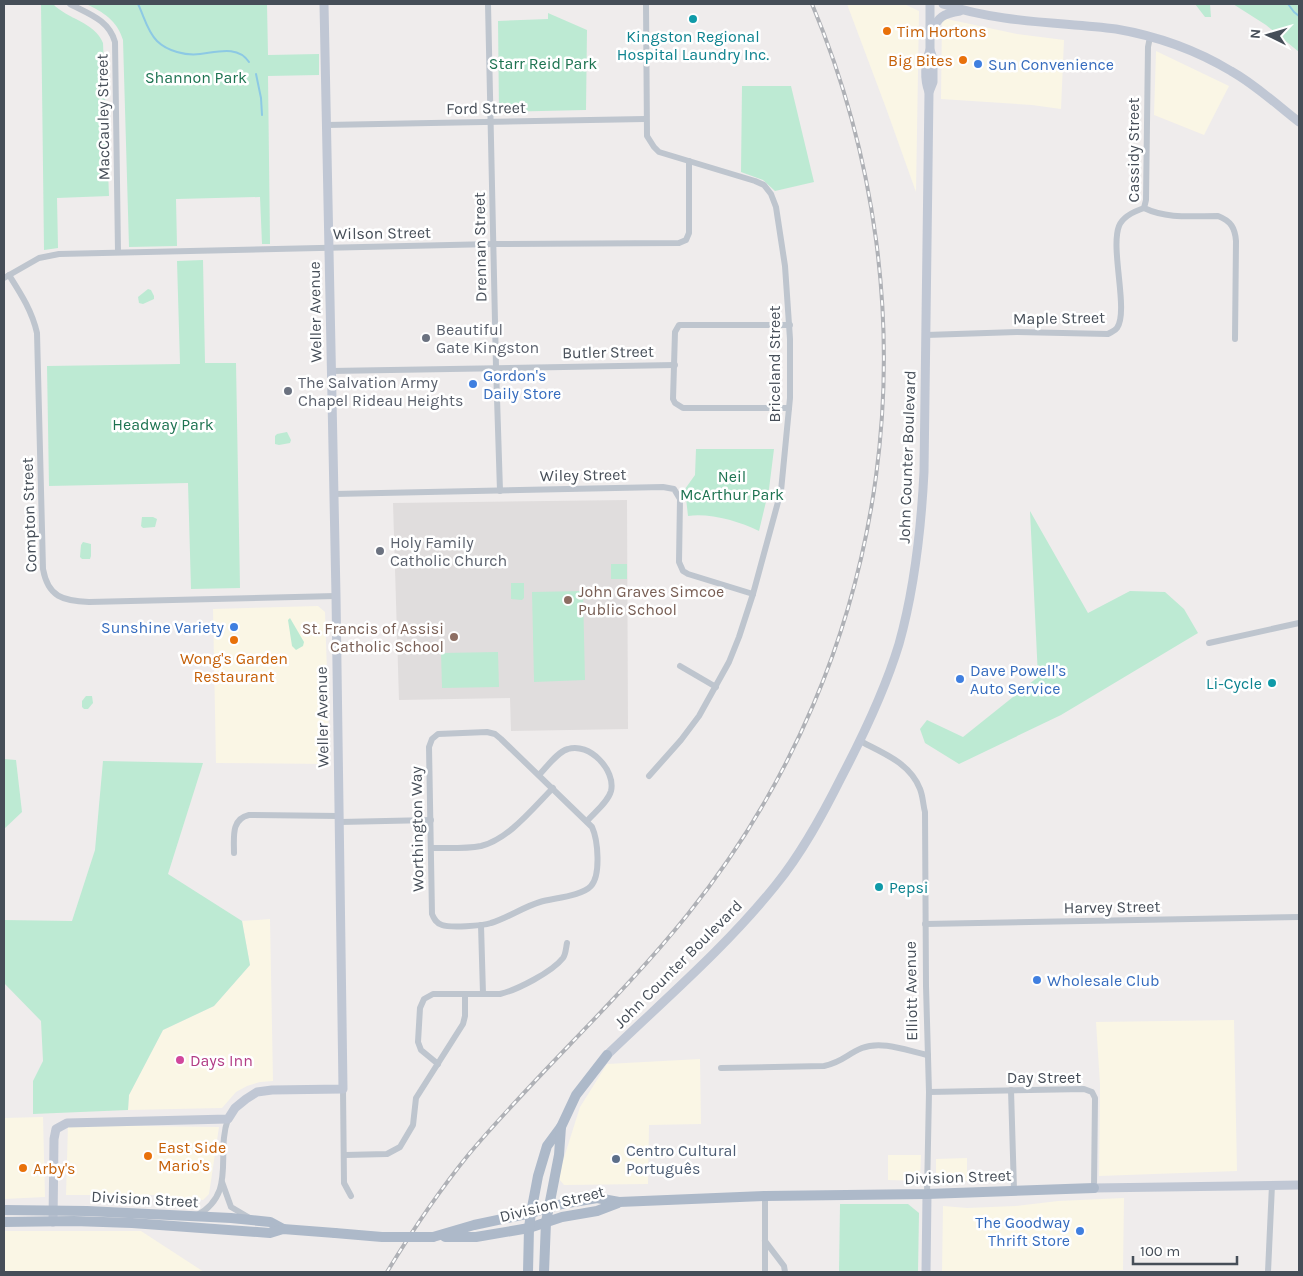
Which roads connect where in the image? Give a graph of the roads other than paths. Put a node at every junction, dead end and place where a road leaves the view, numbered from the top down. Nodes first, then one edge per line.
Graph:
1 (70, 4) edge
2 (324, 4) edge
3 (488, 4) edge
4 (646, 4) edge
5 (930, 4) edge
6 (943, 4) edge
7 (963, 10) junction
8 (930, 34) junction
9 (1150, 37) junction
10 (645, 119) junction
11 (491, 122) junction
12 (1299, 122) edge
13 (326, 125) junction
14 (689, 161) junction
15 (1144, 208) junction
16 (493, 244) junction
17 (329, 248) junction
18 (118, 252) junction
19 (6, 276) edge
20 (790, 325) junction
21 (926, 335) junction
22 (1235, 339) dead end
23 (675, 364) junction
24 (496, 367) junction
25 (331, 371) junction
26 (789, 408) junction
27 (500, 491) junction
28 (334, 494) junction
29 (753, 594) junction
30 (336, 596) junction
31 (1299, 623) edge
32 (1210, 643) dead end
33 (680, 666) dead end
34 (716, 687) junction
35 (860, 742) junction
36 (539, 775) junction
37 (649, 776) dead end
38 (553, 788) junction
39 (340, 819) junction
40 (431, 820) junction
41 (587, 821) junction
42 (431, 848) junction
43 (234, 853) dead end
44 (1299, 917) edge
45 (925, 924) junction
46 (481, 926) junction
47 (567, 943) dead end
48 (465, 994) junction
49 (482, 994) junction
50 (607, 1055) joint
51 (928, 1055) junction
52 (438, 1064) junction
53 (721, 1068) dead end
54 (344, 1089) junction
55 (1011, 1090) junction
56 (929, 1092) junction
57 (228, 1118) junction
58 (561, 1127) junction
59 (345, 1155) junction
60 (222, 1182) junction
61 (1272, 1185) junction
62 (1299, 1185) edge
63 (1094, 1188) junction
64 (1014, 1190) junction
65 (927, 1194) junction
66 (351, 1196) dead end
67 (765, 1196) junction
68 (619, 1202) junction
69 (548, 1207) junction
70 (4, 1210) edge
71 (54, 1211) junction
72 (531, 1213) junction
73 (195, 1217) junction
74 (259, 1221) junction
75 (4, 1222) edge
76 (54, 1222) junction
77 (546, 1222) junction
78 (529, 1228) junction
79 (283, 1229) junction
80 (433, 1237) junction
81 (765, 1240) junction
82 (528, 1272) edge
83 (544, 1272) edge
84 (765, 1272) edge
85 (785, 1272) edge
86 (926, 1272) edge
87 (1268, 1272) edge

1 - 18 street, MacCauley Street
2 - 13 main road, Weller Avenue
3 - 11 street, Drennan Street
4 - 10 street, Briceland Street
5 - 8 main road, John Counter Boulevard
6 - 7 main road
7 - 8 main road
7 - 9 main road
8 - 21 main road, John Counter Boulevard
9 - 12 main road
9 - 15 street, Cassidy Street
10 - 11 street, Ford Street
10 - 14 street, Briceland Street
11 - 13 street, Ford Street
11 - 16 street, Drennan Street
13 - 17 main road, Weller Avenue
14 - 16 street, Wilson Street
14 - 20 street, Briceland Street
15 - 21 street, Maple Street
15 - 22 street, Cassidy Street
16 - 17 street, Wilson Street
16 - 24 street, Drennan Street
17 - 18 street, Wilson Street
17 - 25 main road, Weller Avenue
18 - 19 street, Wilson Street
19 - 30 street, Compton Street
20 - 23 street
20 - 26 street, Briceland Street
21 - 35 main road, John Counter Boulevard
23 - 24 street, Butler Street
23 - 26 street
24 - 25 street, Butler Street
24 - 27 street, Drennan Street
25 - 28 main road, Weller Avenue
26 - 29 street, Briceland Street
27 - 28 street, Wiley Street
27 - 29 street, Wiley Street
28 - 30 main road, Weller Avenue
29 - 34 street, Briceland Street
30 - 39 main road, Weller Avenue
31 - 32 street
33 - 34 street
34 - 37 street, Briceland Street
35 - 45 street, Elliott Avenue
35 - 50 main road, John Counter Boulevard
36 - 38 street, Worthington Way
36 - 40 street, Worthington Way
36 - 41 street
38 - 41 street, Worthington Way
38 - 42 street
39 - 40 street
39 - 43 street
39 - 54 main road, Weller Avenue
40 - 42 street, Worthington Way
41 - 46 street, Worthington Way
42 - 46 street, Worthington Way
44 - 45 street, Harvey Street
45 - 51 street, Elliott Avenue
46 - 49 street
47 - 49 street
48 - 49 street
48 - 52 street
48 - 52 street
50 - 58 main road, John Counter Boulevard
51 - 53 street
51 - 56 street, Elliott Avenue
52 - 59 street
54 - 57 main road
54 - 59 street
55 - 56 street, Day Street
55 - 63 street, Day Street
55 - 64 street
56 - 65 street, Elliott Avenue
57 - 60 street
57 - 71 main road
58 - 69 main road
58 - 72 main road
59 - 66 street
60 - 73 street
60 - 74 street
61 - 62 main road, Division Street
61 - 63 main road, Division Street
61 - 87 street
63 - 64 main road, Division Street
64 - 65 main road, Division Street
65 - 67 main road, Division Street
65 - 86 main road, Elliott Avenue
67 - 68 main road, Division Street
67 - 81 street
68 - 69 main road, Division Street
68 - 77 main road, Division Street
69 - 72 main road, Division Street
69 - 77 main road
70 - 71 main road, Division Street
71 - 73 main road, Division Street
71 - 76 main road
72 - 78 main road
72 - 80 main road, Division Street
73 - 74 main road, Division Street
74 - 79 main road, Division Street
75 - 76 main road, Division Street
76 - 79 main road, Division Street
77 - 78 main road, Division Street
77 - 83 main road
78 - 80 main road, Division Street
78 - 82 main road
79 - 80 main road, Division Street, bridge
81 - 84 street
81 - 85 street

